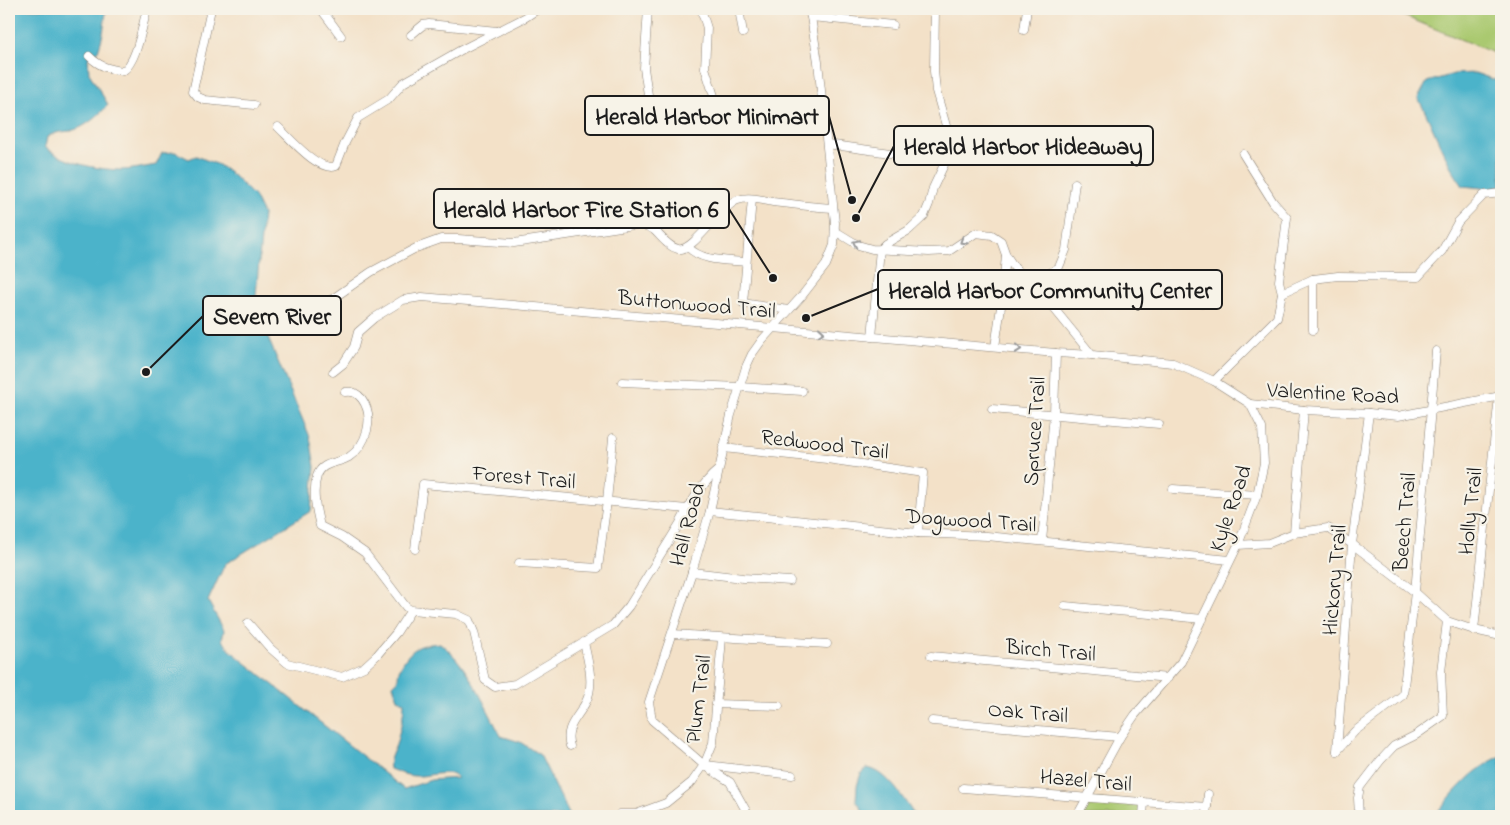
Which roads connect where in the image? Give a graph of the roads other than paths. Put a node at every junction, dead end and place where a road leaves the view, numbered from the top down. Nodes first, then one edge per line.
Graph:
1 (147, 9) edge
2 (210, 9) edge
3 (321, 9) edge
4 (538, 9) edge
5 (648, 9) edge
6 (701, 9) edge
7 (739, 9) edge
8 (808, 9) edge
9 (935, 9) edge
10 (1027, 9) edge
11 (811, 17) junction
12 (893, 25) dead end
13 (1024, 30) dead end
14 (498, 31) junction
15 (744, 33) dead end
16 (410, 35) dead end
17 (341, 36) dead end
18 (89, 56) dead end
19 (714, 96) dead end
20 (254, 104) dead end
21 (651, 115) dead end
22 (278, 127) dead end
23 (827, 144) junction
24 (1243, 154) dead end
25 (946, 161) junction
26 (1075, 183) dead end
27 (1501, 193) edge
28 (752, 199) junction
29 (833, 208) junction
30 (835, 227) junction
31 (688, 247) junction
32 (880, 249) junction
33 (1006, 255) junction
34 (746, 262) junction
35 (1313, 280) junction
36 (1032, 285) junction
37 (1282, 293) junction
38 (1047, 300) junction
39 (1206, 303) dead end
40 (788, 310) junction
41 (308, 316) dead end
42 (773, 327) junction
43 (1313, 330) dead end
44 (872, 337) junction
45 (995, 347) junction
46 (1436, 351) dead end
47 (1056, 353) junction
48 (1092, 355) junction
49 (333, 372) dead end
50 (1214, 381) junction
51 (622, 382) dead end
52 (740, 387) junction
53 (345, 392) dead end
54 (802, 392) dead end
55 (1500, 396) edge
56 (1250, 404) junction
57 (992, 409) dead end
58 (1430, 409) junction
59 (1304, 410) junction
60 (1370, 413) junction
61 (1054, 414) junction
62 (1159, 424) dead end
63 (613, 438) dead end
64 (723, 448) junction
65 (718, 470) junction
66 (1172, 489) dead end
67 (1256, 496) junction
68 (607, 501) junction
69 (687, 509) junction
70 (710, 510) junction
71 (918, 533) junction
72 (1294, 533) junction
73 (1042, 541) junction
74 (1352, 544) junction
75 (1238, 545) junction
76 (415, 549) dead end
77 (1230, 560) junction
78 (519, 563) dead end
79 (692, 572) junction
80 (790, 581) dead end
81 (1415, 592) junction
82 (1065, 606) dead end
83 (411, 610) junction
84 (1203, 619) junction
85 (1446, 621) junction
86 (248, 623) dead end
87 (1474, 630) junction
88 (673, 634) junction
89 (1500, 634) edge
90 (722, 638) junction
91 (584, 642) junction
92 (827, 644) dead end
93 (931, 656) dead end
94 (1168, 678) junction
95 (1403, 696) joint
96 (716, 704) junction
97 (779, 706) dead end
98 (932, 721) dead end
99 (1120, 737) junction
100 (570, 746) dead end
101 (704, 764) junction
102 (792, 775) dead end
103 (963, 788) dead end
104 (1208, 794) dead end
105 (1087, 797) junction
106 (1144, 802) junction
107 (1207, 807) junction
108 (620, 814) dead end
109 (750, 816) edge
110 (1077, 816) edge
111 (1143, 816) edge
112 (1206, 816) edge
113 (1359, 816) edge

1 - 18 street
2 - 20 street
3 - 17 street
4 - 14 street
5 - 21 street
6 - 19 street
7 - 15 street
8 - 11 street, Hall Road
9 - 25 street
10 - 13 street
11 - 12 street
11 - 23 street, Hall Road
14 - 16 street
14 - 22 street
23 - 25 street
23 - 29 street, Hall Road
24 - 37 street
25 - 32 street
26 - 36 street
27 - 35 street
28 - 29 street
28 - 31 street
28 - 34 street
29 - 30 street, Hall Road
32 -> 30 street
30 - 40 street, Hall Road
31 - 34 street
31 - 41 street
33 -> 32 street
32 - 44 street
33 - 36 street
33 - 45 street
34 - 40 street
35 - 37 street
35 - 43 street
36 - 38 street
37 - 50 street
38 - 39 street
38 - 48 street
40 - 42 street, Hall Road
42 -> 44 street, Buttonwood Trail
42 - 49 street, Buttonwood Trail
42 - 52 street, Hall Road
44 - 45 street, Buttonwood Trail
45 -> 47 street, Buttonwood Trail
46 - 58 street, Beech Trail
47 - 48 street, Buttonwood Trail
47 - 61 street, Spruce Trail
48 - 50 street
50 - 56 street
51 - 52 street
52 - 54 street
52 - 64 street, Hall Road
53 - 83 street
55 - 58 street, Valentine Road
55 - 87 street, Holly Trail
56 - 59 street, Valentine Road
56 - 67 street, Kyle Road
57 - 61 street
58 - 60 street, Valentine Road
58 - 81 street, Beech Trail
59 - 60 street, Valentine Road
59 - 72 street
60 - 74 street, Hickory Trail
61 - 62 street
61 - 73 street, Spruce Trail
63 - 68 street
64 - 65 street, Hall Road
64 - 71 street, Redwood Trail
65 - 69 street
65 - 70 street, Hall Road
66 - 67 street
67 - 75 street, Kyle Road
68 - 69 street, Forest Trail
68 - 76 street, Forest Trail
68 - 78 street
69 - 91 street
70 - 71 street, Dogwood Trail
70 - 79 street, Hall Road
71 - 73 street, Dogwood Trail
72 - 74 street
72 - 75 street
73 - 77 street, Dogwood Trail
74 - 81 street
74 - 95 street, Hickory Trail
75 - 77 street, Kyle Road
77 - 84 street, Kyle Road
79 - 80 street
79 - 88 street, Hall Road
81 - 85 street
81 - 95 street, Beech Trail
82 - 84 street
83 - 86 street
83 - 91 street
84 - 94 street, Kyle Road
85 - 87 street
85 - 113 street
87 - 89 street
88 - 90 street
88 - 101 street, Hall Road
90 - 92 street
90 - 96 street, Plum Trail
91 - 100 street
93 - 94 street, Birch Trail
94 - 99 street, Kyle Road
96 - 97 street
96 - 101 street, Plum Trail
98 - 99 street, Oak Trail
99 - 105 street, Kyle Road
101 - 102 street
101 - 108 street, Plum Trail
101 - 109 street, Hall Road
103 - 105 street, Hazel Trail
104 - 107 street
105 - 106 street, Hazel Trail
105 - 110 street, Kyle Road
106 - 107 street, Hazel Trail
106 - 111 street
107 - 112 street

